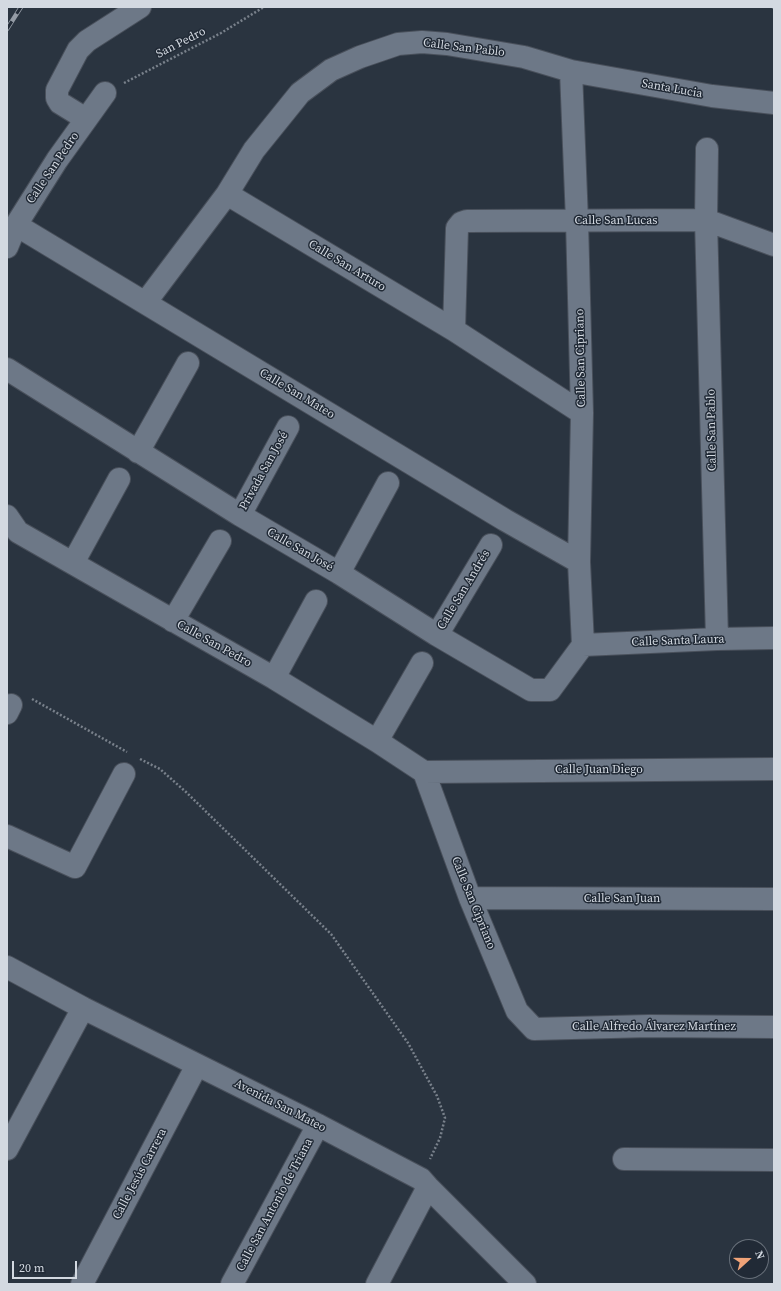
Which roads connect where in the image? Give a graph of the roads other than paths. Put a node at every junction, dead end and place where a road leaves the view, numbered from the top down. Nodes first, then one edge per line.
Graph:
1 (140, 7) edge
2 (571, 71) junction
3 (105, 93) road end
4 (774, 103) edge
5 (86, 119) junction
6 (707, 149) dead end
7 (227, 194) junction
8 (706, 220) junction
9 (577, 221) junction
10 (16, 225) junction
11 (774, 245) edge
12 (7, 247) edge
13 (145, 303) junction
14 (454, 330) junction
15 (188, 363) dead end
16 (7, 369) edge
17 (582, 413) junction
18 (288, 427) dead end
19 (138, 452) junction
20 (119, 479) dead end
21 (388, 483) dead end
22 (240, 515) junction
23 (7, 516) edge
24 (220, 541) dead end
25 (491, 545) dead end
26 (579, 562) junction
27 (73, 563) junction
28 (339, 573) junction
29 (316, 601) dead end
30 (173, 621) junction
31 (437, 636) junction
32 (774, 638) edge
33 (717, 639) junction
34 (583, 645) junction
35 (422, 663) dead end
36 (274, 678) junction
37 (377, 741) junction
38 (128, 764) road end
39 (774, 769) edge
40 (424, 772) junction
41 (7, 836) edge
42 (470, 898) junction
43 (774, 899) edge
44 (7, 967) edge
45 (83, 1008) junction
46 (774, 1027) edge
47 (534, 1029) joint
48 (198, 1065) junction
49 (318, 1125) junction
50 (7, 1149) edge
51 (624, 1159) dead end
52 (774, 1160) edge
53 (424, 1183) junction
54 (82, 1284) edge
55 (232, 1284) edge
56 (377, 1284) edge
57 (524, 1284) edge

1 - 5 street
2 - 4 street, Santa Lucia
2 - 7 street, Calle San Pablo
2 - 9 street, Calle San Cipriano
3 - 5 street, Calle San Pedro
5 - 10 street, Calle San Pedro
6 - 8 street, Calle San Pablo
7 - 13 street
7 - 14 street, Calle San Arturo
8 - 9 street, Calle San Lucas
8 - 11 street, Calle San Lucas
8 - 33 street, Calle San Pablo
9 - 14 street, Calle San Lucas
9 - 17 street, Calle San Cipriano
10 - 12 street, Calle San Pedro
10 - 13 street, Calle San Mateo
13 - 26 street, Calle San Mateo
14 - 17 street, Calle San Arturo
15 - 19 street
16 - 19 street, Calle San José
17 - 26 street, Calle San Cipriano
18 - 22 street, Privada San José
19 - 22 street, Calle San José
20 - 27 street
21 - 28 street
22 - 28 street, Calle San José
23 - 27 street, Calle San Pedro
24 - 30 street
25 - 31 street, Calle San Andrés
26 - 34 street, Calle San Cipriano
27 - 30 street, Calle San Pedro
28 - 31 street, Calle San José
29 - 36 street
30 - 36 street, Calle San Pedro
31 - 34 street, Calle San José
32 - 33 street, Calle Santa Laura
33 - 34 street, Calle Santa Laura
35 - 37 street
36 - 37 street, Calle San Pedro
37 - 40 street, Calle San Pedro
38 - 41 street
39 - 40 street, Calle Juan Diego
40 - 42 street, Calle San Cipriano
42 - 43 street, Calle San Juan
42 - 47 street, Calle San Cipriano
44 - 45 street, Avenida San Mateo
45 - 48 street, Avenida San Mateo
45 - 50 street
46 - 47 street, Calle Alfredo Álvarez Martínez
48 - 49 street, Avenida San Mateo
48 - 54 street, Calle Jesús Carrera
49 - 53 street, Avenida San Mateo
49 - 55 street, Calle San Antonio de Triana
51 - 52 street
53 - 56 street
53 - 57 street, Avenida San Mateo

